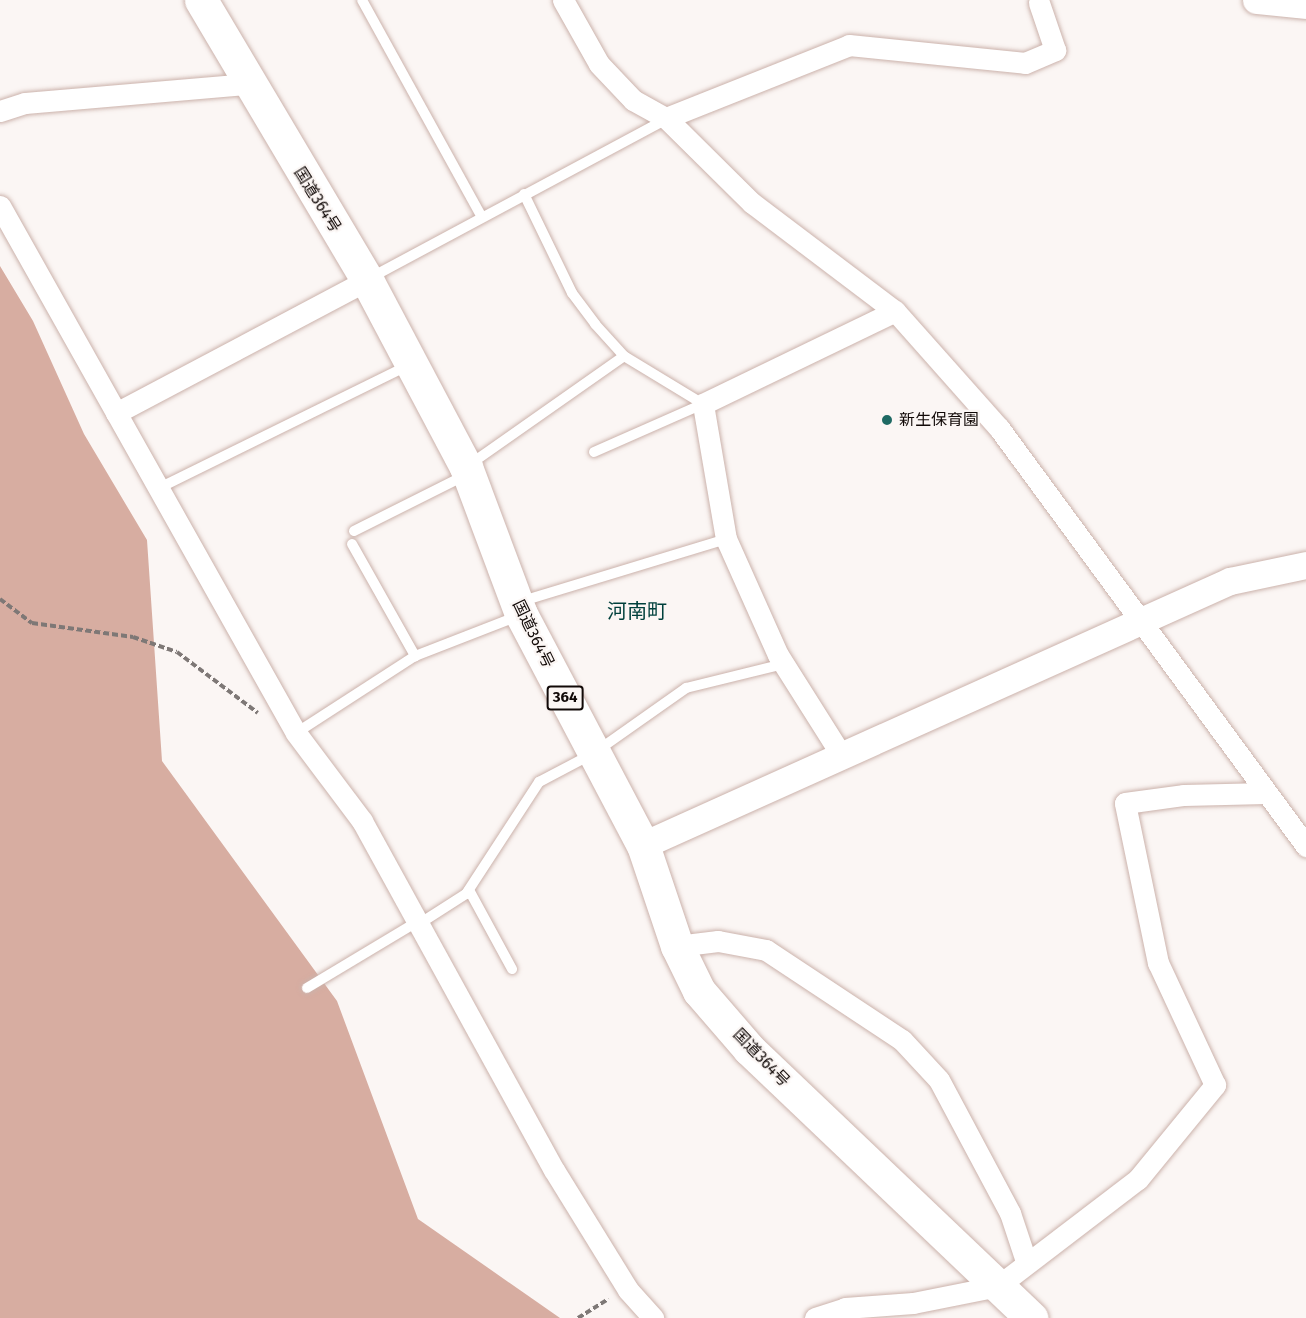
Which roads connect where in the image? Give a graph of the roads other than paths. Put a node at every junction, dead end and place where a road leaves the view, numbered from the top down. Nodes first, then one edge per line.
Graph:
1 (201, 0) edge
2 (363, 0) edge
3 (563, 0) edge
4 (1262, 1) edge
5 (1039, 3) dead end
6 (1306, 5) edge
7 (248, 84) junction
8 (0, 111) edge
9 (666, 118) junction
10 (524, 194) junction
11 (0, 206) edge
12 (481, 216) junction
13 (367, 280) junction
14 (896, 311) junction
15 (624, 356) junction
16 (412, 364) junction
17 (703, 404) junction
18 (116, 413) junction
19 (594, 452) dead end
20 (467, 470) junction
21 (159, 488) junction
22 (354, 531) dead end
23 (726, 540) junction
24 (352, 544) dead end
25 (1306, 565) edge
26 (518, 608) junction
27 (1140, 620) junction
28 (415, 656) junction
29 (783, 664) junction
30 (296, 733) junction
31 (594, 753) junction
32 (840, 753) junction
33 (1266, 793) junction
34 (643, 845) junction
35 (1306, 846) edge
36 (469, 890) junction
37 (418, 923) junction
38 (677, 946) junction
39 (512, 969) dead end
40 (307, 988) dead end
41 (1026, 1261) junction
42 (998, 1286) junction
43 (653, 1318) edge
44 (815, 1318) edge
45 (1031, 1318) edge

1 - 7 highway, 国道364号 / 364
2 - 12 lane
3 - 9 street
4 - 6 street
5 - 9 street
7 - 8 street
7 - 13 highway, 国道364号 / 364
9 - 10 lane
9 - 14 street
10 - 12 lane
10 - 15 lane
11 - 18 street
12 - 13 lane
13 - 16 highway, 国道364号 / 364
13 - 18 street
14 - 17 street
14 - 27 street
15 - 17 lane
15 - 20 lane
16 - 20 highway, 国道364号 / 364
16 - 21 lane
17 - 19 lane
17 - 23 street
18 - 21 street
20 - 22 lane
20 - 26 highway, 国道364号 / 364
21 - 30 street
23 - 26 lane
23 - 29 street
24 - 28 lane
25 - 27 street
26 - 28 lane
26 - 31 highway, 国道364号 / 364
27 - 32 street
27 - 33 street
28 - 30 lane
29 - 31 lane
29 - 32 street
30 - 37 street
31 - 34 highway, 国道364号 / 364
31 - 36 lane
32 - 34 street
33 - 35 street
33 - 41 street
34 - 38 highway, 国道364号 / 364
36 - 37 lane
36 - 39 lane
37 - 40 lane
37 - 43 street
38 - 41 street
38 - 42 highway, 国道364号 / 364
41 - 42 street
42 - 44 street
42 - 45 highway, 国道364号 / 364

